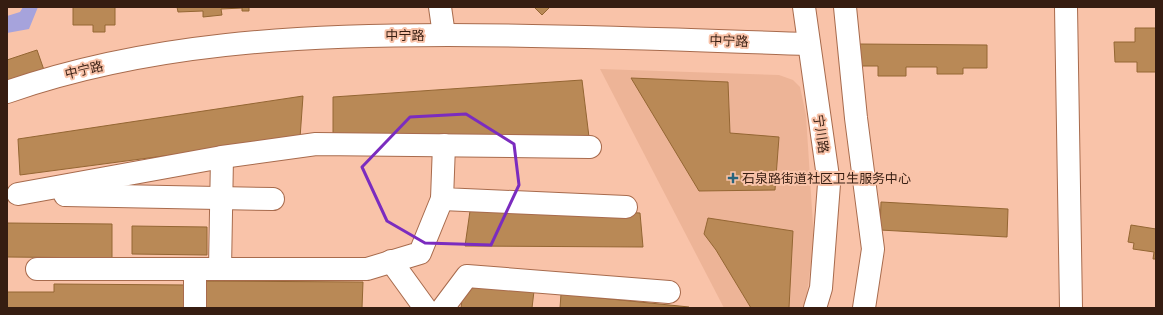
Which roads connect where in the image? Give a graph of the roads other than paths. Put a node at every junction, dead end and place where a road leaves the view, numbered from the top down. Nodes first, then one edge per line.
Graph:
1 (440, 7) edge
2 (804, 7) edge
3 (845, 7) edge
4 (1066, 7) edge
5 (444, 35) junction
6 (808, 44) junction
7 (7, 92) edge
8 (444, 145) junction
9 (590, 147) dead end
10 (222, 157) junction
11 (221, 198) junction
12 (273, 199) dead end
13 (442, 199) junction
14 (626, 206) dead end
15 (391, 261) junction
16 (37, 269) dead end
17 (195, 269) junction
18 (220, 269) junction
19 (669, 292) dead end
20 (195, 308) edge
21 (425, 308) edge
22 (443, 308) edge
23 (815, 308) edge
24 (864, 308) edge
25 (1071, 308) edge

1 - 5 street
2 - 6 street, 宁川路
3 - 24 street
4 - 25 street
5 - 6 street, 中宁路
5 - 7 street, 中宁路
6 - 23 street, 宁川路
8 - 9 street
8 - 10 street
8 - 13 street
10 - 11 street
10 - 11 street
11 - 12 street
11 - 18 street
13 - 14 street
13 - 15 street
15 - 18 street
15 - 21 street
16 - 17 street
17 - 18 street
17 - 20 street
19 - 22 street

